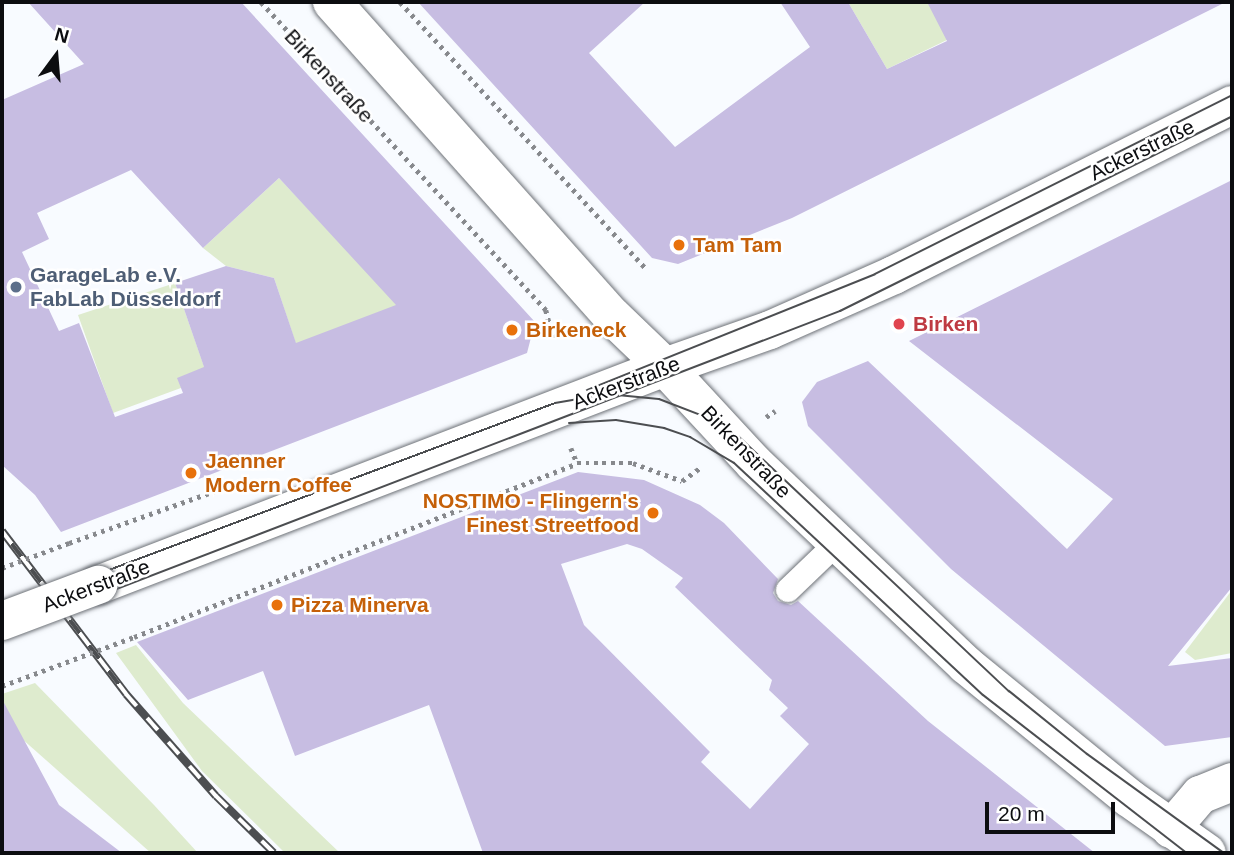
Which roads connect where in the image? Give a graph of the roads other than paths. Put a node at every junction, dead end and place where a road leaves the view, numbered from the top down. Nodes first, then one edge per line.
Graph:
1 (332, 2) edge
2 (1232, 106) edge
3 (665, 367) junction
4 (837, 543) junction
5 (788, 590) dead end
6 (2, 621) edge
7 (1232, 782) edge
8 (1171, 829) junction
9 (1207, 853) edge

1 - 3 street, Birkenstraße
2 - 3 street, Ackerstraße
3 - 4 street, Birkenstraße
3 - 6 street, Ackerstraße, bridge
4 - 5 lane
4 - 8 street, Birkenstraße
7 - 8 street
8 - 9 street, Birkenstraße

